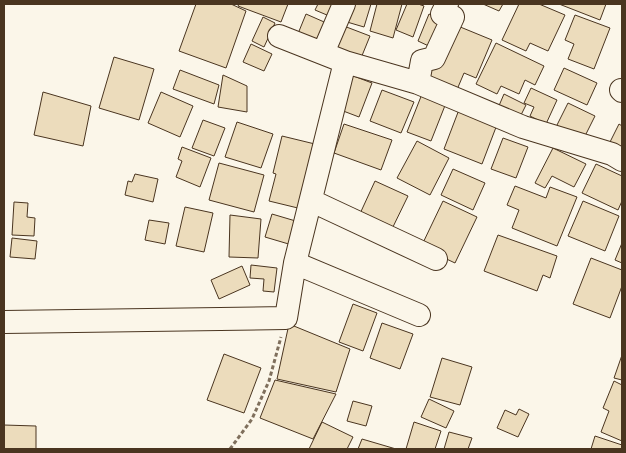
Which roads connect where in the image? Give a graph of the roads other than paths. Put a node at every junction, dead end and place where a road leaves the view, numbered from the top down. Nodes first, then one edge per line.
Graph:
1 (344, 4) edge
2 (447, 4) edge
3 (279, 36) dead end
4 (323, 53) junction
5 (345, 62) junction
6 (418, 83) junction
7 (622, 160) edge
8 (312, 201) junction
9 (436, 259) dead end
10 (295, 263) junction
11 (419, 315) dead end
12 (4, 322) edge

1 - 4 street
2 - 6 street
3 - 4 street
4 - 5 street
5 - 6 street
5 - 8 street
6 - 7 street
8 - 9 street
8 - 10 street
10 - 11 street
10 - 12 street

